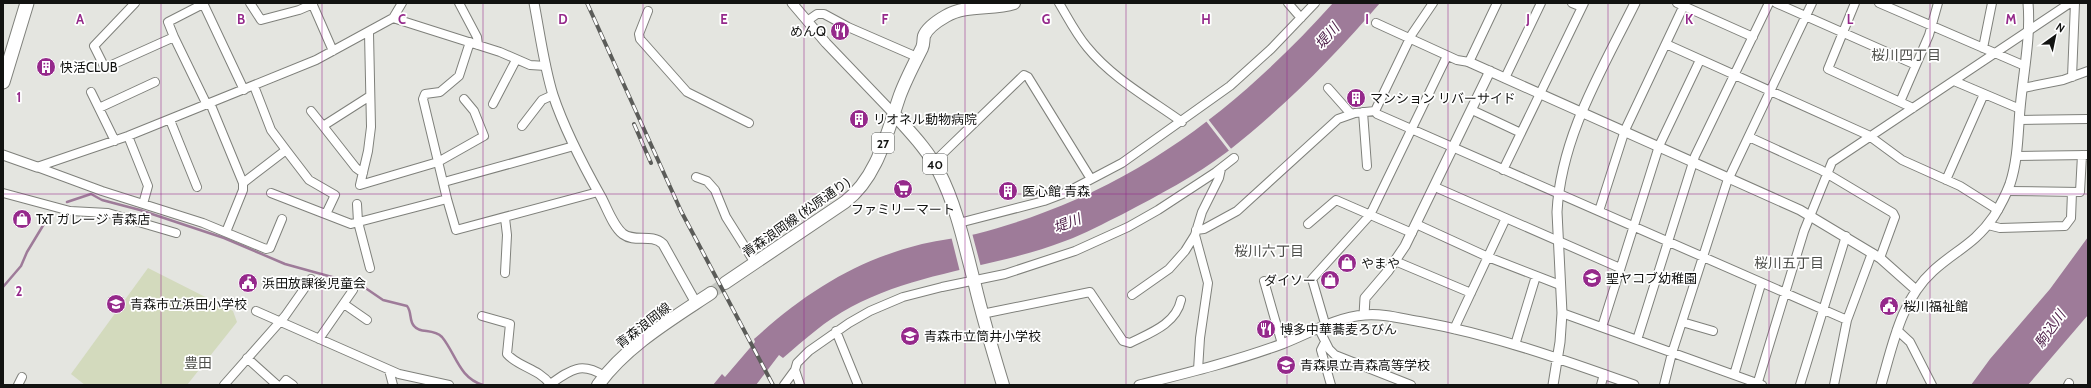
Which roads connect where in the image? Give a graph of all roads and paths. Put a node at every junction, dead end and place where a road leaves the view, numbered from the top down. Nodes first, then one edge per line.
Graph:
1 (28, 3) edge
2 (135, 3) edge
3 (250, 3) edge
4 (313, 3) edge
5 (402, 3) edge
6 (459, 3) edge
7 (534, 3) edge
8 (792, 3) edge
9 (1014, 3) edge
10 (1059, 3) edge
11 (1288, 3) edge
12 (1315, 3) edge
13 (1433, 3) edge
14 (1497, 3) edge
15 (1542, 3) edge
16 (1572, 3) edge
17 (1635, 3) edge
18 (1769, 3) edge
19 (1776, 3) edge
20 (1812, 3) edge
21 (1855, 3) edge
22 (1879, 3) edge
23 (1938, 3) edge
24 (1992, 3) edge
25 (2028, 3) edge
26 (2070, 3) edge
27 (2075, 3) edge
28 (203, 4) edge
29 (1682, 4) edge
30 (1583, 5) edge
31 (648, 11) dead end
32 (1806, 16) junction
33 (393, 18) junction
34 (1301, 18) junction
35 (807, 21) junction
36 (1376, 23) dead end
37 (1932, 26) junction
38 (2029, 31) junction
39 (1842, 32) junction
40 (369, 33) junction
41 (174, 37) junction
42 (1753, 37) junction
43 (1410, 38) junction
44 (474, 43) junction
45 (1666, 44) junction
46 (1983, 48) junction
47 (333, 51) junction
48 (1994, 53) junction
49 (1447, 56) junction
50 (917, 57) junction
51 (516, 60) junction
52 (1700, 60) junction
53 (1469, 62) junction
54 (1916, 65) junction
55 (546, 66) junction
56 (2025, 66) junction
57 (1490, 71) junction
58 (2088, 71) edge
59 (1734, 75) junction
60 (2072, 77) junction
61 (1505, 78) junction
62 (1954, 81) junction
63 (3, 82) edge
64 (155, 82) dead end
65 (254, 86) junction
66 (1328, 88) dead end
67 (2022, 88) junction
68 (244, 90) junction
69 (1770, 90) junction
70 (91, 92) dead end
71 (1540, 93) junction
72 (1984, 94) junction
73 (553, 95) junction
74 (370, 96) junction
75 (464, 99) dead end
76 (1900, 102) junction
77 (208, 104) junction
78 (493, 104) dead end
79 (99, 108) junction
80 (1913, 108) junction
81 (2020, 109) junction
82 (1472, 110) junction
83 (310, 111) dead end
84 (1375, 111) junction
85 (1582, 111) junction
86 (1363, 112) junction
87 (894, 114) junction
88 (1351, 114) junction
89 (2088, 119) edge
90 (170, 120) junction
91 (2019, 120) junction
92 (1182, 122) junction
93 (749, 123) dead end
94 (323, 126) junction
95 (522, 126) dead end
96 (1412, 130) junction
97 (1624, 130) junction
98 (1521, 133) junction
99 (128, 136) junction
100 (1749, 137) junction
101 (1871, 137) junction
102 (115, 141) junction
103 (574, 146) junction
104 (1659, 146) junction
105 (1454, 148) junction
106 (286, 150) junction
107 (2085, 155) edge
108 (3, 156) edge
109 (2016, 156) junction
110 (1234, 158) dead end
111 (1694, 161) junction
112 (438, 162) junction
113 (934, 162) junction
114 (37, 166) junction
115 (1367, 166) dead end
116 (1221, 168) junction
117 (1503, 170) junction
118 (363, 172) junction
119 (1827, 173) junction
120 (696, 177) dead end
121 (1729, 177) junction
122 (1091, 179) junction
123 (1946, 180) junction
124 (444, 182) junction
125 (243, 183) junction
126 (197, 187) dead end
127 (1435, 187) junction
128 (2007, 191) junction
129 (598, 192) junction
130 (2072, 192) junction
131 (3, 193) edge
132 (271, 193) dead end
133 (1558, 194) junction
134 (448, 199) junction
135 (144, 204) junction
136 (356, 204) dead end
137 (1998, 210) junction
138 (1599, 212) junction
139 (326, 214) junction
140 (1370, 215) junction
141 (1810, 215) junction
142 (505, 218) junction
143 (1506, 218) junction
144 (282, 219) dead end
145 (358, 222) junction
146 (1308, 224) dead end
147 (959, 225) junction
148 (1988, 225) junction
149 (1634, 227) junction
150 (1414, 229) junction
151 (226, 232) junction
152 (176, 233) dead end
153 (1195, 233) junction
154 (1846, 236) junction
155 (1558, 241) junction
156 (1668, 242) junction
157 (1872, 253) junction
158 (1488, 257) junction
159 (1703, 257) junction
160 (1880, 258) junction
161 (1395, 261) junction
162 (755, 263) junction
163 (370, 268) dead end
164 (1620, 268) junction
165 (505, 273) dead end
166 (1536, 276) junction
167 (311, 279) dead end
168 (973, 279) junction
169 (1264, 281) dead end
170 (725, 283) tunnel mouth
171 (1761, 284) junction
172 (1560, 285) junction
173 (353, 290) dead end
174 (1916, 290) junction
175 (711, 293) tunnel mouth
176 (1471, 293) junction
177 (1785, 294) junction
178 (1132, 295) dead end
179 (1181, 300) dead end
180 (696, 303) junction
181 (344, 304) junction
182 (1822, 310) junction
183 (256, 311) dead end
184 (1562, 313) junction
185 (982, 314) junction
186 (1364, 314) junction
187 (482, 316) dead end
188 (367, 320) dead end
189 (1847, 320) junction
190 (279, 322) junction
191 (1682, 322) junction
192 (1602, 327) junction
193 (1322, 328) junction
194 (1454, 329) junction
195 (1897, 330) junction
196 (836, 331) junction
197 (1713, 331) dead end
198 (319, 339) junction
199 (1637, 340) junction
200 (1325, 342) junction
201 (1282, 344) junction
202 (1515, 345) junction
203 (1672, 353) junction
204 (1557, 357) junction
205 (247, 358) junction
206 (389, 370) junction
207 (795, 370) junction
208 (1198, 370) junction
209 (1604, 374) junction
210 (1734, 375) junction
211 (22, 377) dead end
212 (601, 381) edge
213 (1408, 384) edge
214 (1759, 384) edge
215 (18, 385) edge
216 (224, 385) edge
217 (277, 385) edge
218 (282, 385) edge
219 (292, 385) edge
220 (393, 385) edge
221 (449, 385) edge
222 (550, 385) edge
223 (784, 385) edge
224 (800, 385) edge
225 (858, 385) edge
226 (1002, 385) edge
227 (1139, 385) edge
228 (1331, 385) edge
229 (1553, 385) edge
230 (1601, 385) edge
231 (1634, 385) edge
232 (1664, 385) edge
233 (1800, 385) edge
234 (1834, 385) edge
235 (1881, 385) edge
236 (1932, 385) edge

1 - 63 highway
2 - 41 street
3 - 4 street
4 - 47 street
5 - 33 street
6 - 44 street
7 - 55 street
8 - 35 street
9 - 50 main road, 青森浪岡線 (松原通り) / 27
10 - 92 street
11 - 34 street
12 - 34 street
13 - 43 street
14 - 53 street
15 - 61 street
16 - 30 street
17 - 85 street
18 - 42 street
19 - 32 street
20 - 32 street
21 - 39 street
22 - 37 street
23 - 37 street
24 - 46 street
25 - 38 street
26 - 38 street
27 - 60 street
28 - 41 street
28 - 68 street
29 - 42 street
29 - 45 street
30 - 71 street
31 - 93 street
32 - 39 street
32 - 69 street
33 - 40 street
33 - 44 street
34 - 92 street
35 - 50 street
35 - 87 street
36 - 43 street
37 - 46 street
37 - 54 street
38 - 48 street
38 - 56 street
39 - 54 street
39 - 76 street
40 - 47 street
40 - 74 street
41 - 77 street
42 - 59 street
43 - 49 street
43 - 84 street
44 - 51 street
44 - 112 street
45 - 52 street
45 - 97 street
46 - 48 street
47 - 65 street
48 - 56 street
48 - 62 street
49 - 53 street
49 - 96 street
50 - 87 main road, 青森浪岡線 (松原通り) / 27
51 - 55 street
51 - 78 street
52 - 59 street
52 - 104 street
53 - 57 street
54 - 76 street
55 - 73 street
56 - 67 street
57 - 61 street
57 - 82 street
58 - 60 street
59 - 69 street
59 - 111 street
60 - 67 street
61 - 71 street
62 - 72 street
62 - 80 street
64 - 79 street
65 - 68 street
65 - 106 street
66 - 88 street
67 - 81 street
68 - 77 street
69 - 100 street
69 - 101 street
70 - 79 street
71 - 85 street
71 - 98 street
72 - 81 street
72 - 123 street
73 - 95 street
73 - 103 street
74 - 94 street
74 - 118 street
75 - 112 street
76 - 80 street
77 - 90 street
77 - 125 street
79 - 102 street
80 - 101 street
81 - 91 street
82 - 98 street
82 - 105 street
83 - 94 street
84 - 86 street
84 - 96 street
85 - 97 street
85 - 133 street
86 - 88 street
86 - 115 street
87 - 113 main road, 40
87 - 162 main road, 青森浪岡線 (松原通り) / 27
88 - 153 street
89 - 91 street
90 - 99 street
90 - 126 street
91 - 109 street
92 - 122 street
94 - 118 street
96 - 105 street
96 - 140 street
97 - 104 street
97 - 138 street
98 - 117 street
99 - 102 street
99 - 135 street
100 - 119 street
100 - 121 street
101 - 119 street
101 - 123 street
102 - 114 street
103 - 124 street
103 - 129 street
104 - 111 street
104 - 149 street
105 - 117 street
105 - 127 street
106 - 125 street
106 - 139 street
107 - 109 street
107 - 130 street
108 - 114 street
109 - 128 street
110 - 116 street
111 - 121 street
111 - 156 street
112 - 118 street
112 - 124 street
113 - 122 street
113 - 147 main road, 40
114 - 135 street
116 - 153 street
116 - 168 street
117 - 133 street
119 - 141 street
119 - 160 street
120 - 162 street
121 - 141 street
121 - 159 street
122 - 147 street
123 - 137 street
124 - 134 street
125 - 151 street
127 - 143 street
127 - 150 street
128 - 130 street
128 - 137 street
129 - 142 street
129 - 180 street
130 - 148 street
131 - 152 street
132 - 139 street
133 - 138 street
133 - 155 street
134 - 142 street
134 - 145 street
135 - 151 street
136 - 145 street
137 - 148 street
138 - 149 street
139 - 145 street
140 - 146 street
140 - 150 street
140 - 193 street
141 - 154 street
141 - 177 street
142 - 165 street
143 - 155 street
143 - 158 street
144 - 151 street
145 - 163 street
147 - 168 main road, 40
148 - 174 street
149 - 156 street
149 - 164 street
150 - 158 street
150 - 161 street
153 - 178 street
153 - 208 street
154 - 157 street
154 - 182 street
155 - 164 street
155 - 172 street
156 - 159 street
156 - 199 street
157 - 160 street
157 - 189 street
158 - 166 street
158 - 176 street
159 - 171 street
159 - 191 street
160 - 174 street
161 - 176 street
161 - 186 street
162 - 170 main road, 青森浪岡線 (松原通り) / 27
164 - 192 street
166 - 172 street
166 - 202 street
167 - 190 street
168 - 185 main road, 40
168 - 196 street
169 - 201 street
171 - 177 street
171 - 210 street
172 - 184 street
173 - 181 street
174 - 195 street
175 - 180 main road, 青森浪岡線
176 - 194 street
177 - 182 street
177 - 214 street
179 - 185 street
180 - 212 main road, 青森浪岡線
181 - 188 street
181 - 198 street
182 - 189 street
182 - 233 street
183 - 190 street
184 - 192 street
184 - 204 street
185 - 226 main road, 40
186 - 193 street
186 - 194 street
187 - 222 street
189 - 234 street
190 - 198 street
190 - 205 street
191 - 197 street
191 - 203 street
192 - 199 street
193 - 200 street
193 - 201 street
194 - 202 street
195 - 235 street
195 - 236 street
196 - 207 street
196 - 225 street
198 - 206 street
199 - 203 street
200 - 213 street
200 - 228 street
201 - 208 street
202 - 204 street
203 - 210 street
203 - 232 street
204 - 209 street
204 - 229 street
205 - 216 street
205 - 217 street
206 - 220 street
206 - 221 street
207 - 223 street
207 - 224 street
208 - 227 street
209 - 230 street
209 - 231 street
210 - 214 street
211 - 215 street
212 - 222 street
218 - 219 street

